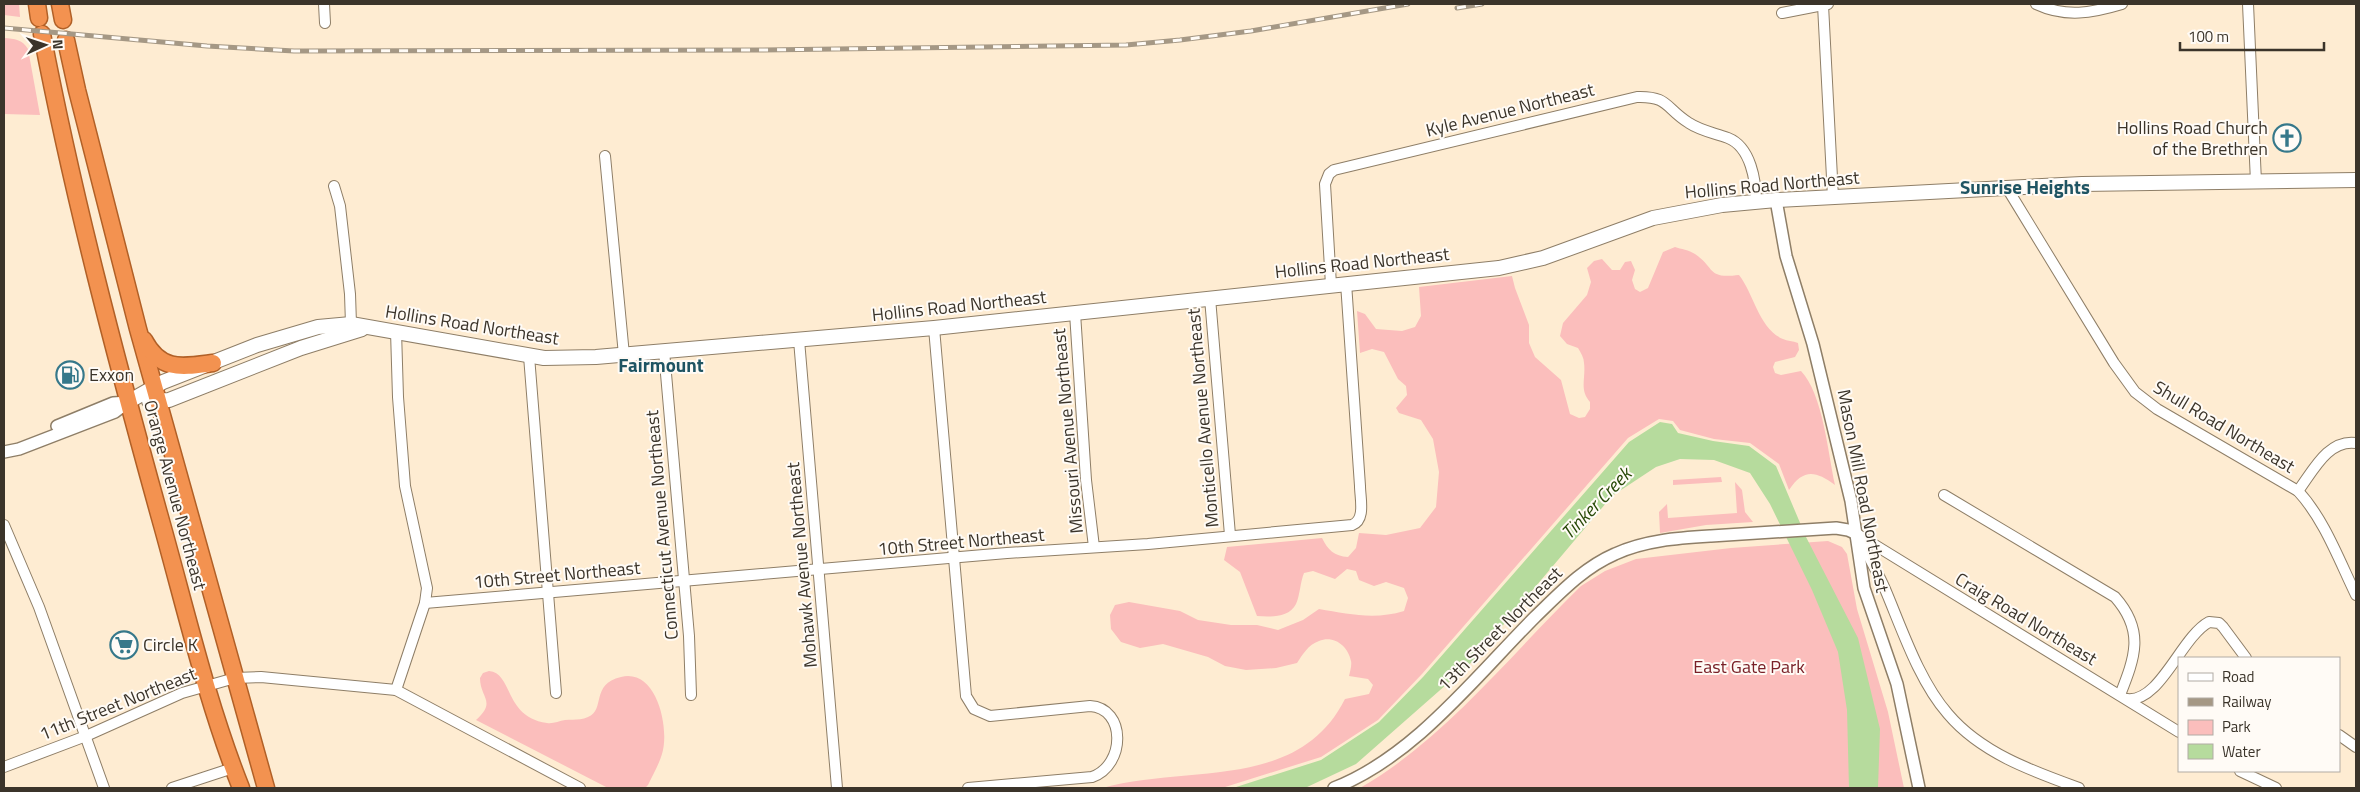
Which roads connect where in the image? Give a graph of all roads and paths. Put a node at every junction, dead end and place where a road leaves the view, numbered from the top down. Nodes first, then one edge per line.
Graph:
1 (324, 4) edge
2 (1826, 4) edge
3 (2036, 4) edge
4 (2122, 4) edge
5 (2248, 4) edge
6 (1782, 13) dead end
7 (325, 23) dead end
8 (42, 34) dead end
9 (66, 40) dead end
10 (606, 156) dead end
11 (2356, 180) edge
12 (2256, 182) junction
13 (334, 186) dead end
14 (2007, 188) junction
15 (1833, 197) junction
16 (1776, 200) junction
17 (1756, 202) junction
18 (1346, 283) junction
19 (1330, 285) junction
20 (1210, 298) junction
21 (1075, 313) junction
22 (350, 324) junction
23 (367, 327) junction
24 (138, 328) junction
25 (934, 328) junction
26 (396, 331) junction
27 (799, 340) junction
28 (664, 351) junction
29 (624, 355) junction
30 (529, 356) junction
31 (213, 363) junction
32 (156, 394) junction
33 (128, 402) junction
34 (2356, 443) edge
35 (4, 451) edge
36 (2298, 490) junction
37 (1944, 495) dead end
38 (4, 525) edge
39 (1857, 534) junction
40 (1230, 535) junction
41 (1094, 547) junction
42 (954, 559) junction
43 (819, 570) junction
44 (683, 581) junction
45 (549, 591) junction
46 (2356, 595) edge
47 (425, 603) junction
48 (2245, 657) edge
49 (235, 678) junction
50 (206, 685) junction
51 (396, 690) junction
52 (556, 693) dead end
53 (691, 696) dead end
54 (2123, 697) junction
55 (2178, 731) edge
56 (86, 736) junction
57 (2340, 736) edge
58 (2356, 746) edge
59 (4, 767) edge
60 (233, 768) junction
61 (2242, 772) edge
62 (104, 788) edge
63 (172, 788) edge
64 (241, 788) edge
65 (266, 788) edge
66 (580, 788) edge
67 (837, 788) edge
68 (968, 788) edge
69 (1334, 788) edge
70 (1919, 788) edge
71 (2079, 788) edge
72 (2276, 788) edge

1 - 7 street
2 - 6 street
2 - 15 street
3 - 4 street
5 - 12 street
8 - 33 highway, Orange Avenue Northeast
9 - 24 highway, Orange Avenue Northeast
10 - 29 street
11 - 12 main road, Hollins Road Northeast
12 - 14 main road, Hollins Road Northeast
13 - 22 street
14 - 15 main road, Hollins Road Northeast
14 - 36 street, Shull Road Northeast
15 - 16 main road, Hollins Road Northeast
16 - 17 main road, Hollins Road Northeast
16 - 39 street, Mason Mill Road Northeast
17 - 18 main road, Hollins Road Northeast
17 - 19 street, Kyle Avenue Northeast
18 - 19 main road, Hollins Road Northeast
18 - 40 street, 10th Street Northeast
19 - 20 main road, Hollins Road Northeast
20 - 21 main road, Hollins Road Northeast
20 - 40 street, Monticello Avenue Northeast
21 - 25 main road, Hollins Road Northeast
21 - 41 street, Missouri Avenue Northeast
22 - 23 main road, Hollins Road Northeast
22 - 31 main road, Hollins Road Northeast
23 - 26 main road, Hollins Road Northeast
23 - 32 main road, Hollins Road Northeast
24 - 31 highway
24 - 32 highway, Orange Avenue Northeast
25 - 27 main road, Hollins Road Northeast
25 - 42 street
26 - 30 main road, Hollins Road Northeast
26 - 47 street
27 - 28 main road, Hollins Road Northeast
27 - 43 street, Mohawk Avenue Northeast
28 - 29 main road, Hollins Road Northeast
28 - 44 street, Connecticut Avenue Northeast
29 - 30 main road, Hollins Road Northeast
30 - 45 street
31 - 32 main road, Hollins Road Northeast
32 - 33 main road, Hollins Road Northeast
32 - 49 highway, Orange Avenue Northeast
33 - 35 street, Hollins Road Northeast
33 - 50 highway, Orange Avenue Northeast
34 - 36 street
36 - 46 street, Shull Road Northeast
37 - 54 street
38 - 56 street
39 - 54 street, Craig Road Northeast
39 - 69 street, 13th Street Northeast
39 - 70 street, Mason Mill Road Northeast
39 - 71 street
40 - 41 street, 10th Street Northeast
41 - 42 street, 10th Street Northeast
42 - 43 street, 10th Street Northeast
42 - 68 street
43 - 44 street, 10th Street Northeast
43 - 67 street, Mohawk Avenue Northeast
44 - 45 street, 10th Street Northeast
44 - 53 street, Connecticut Avenue Northeast
45 - 47 street, 10th Street Northeast
45 - 52 street
47 - 51 street
48 - 54 street
49 - 50 street, 11th Street Northeast
49 - 51 street, 11th Street Northeast
49 - 65 highway, Orange Avenue Northeast
50 - 56 street, 11th Street Northeast
50 - 60 highway, Orange Avenue Northeast
51 - 66 street, 11th Street Northeast
54 - 55 street, Craig Road Northeast
56 - 59 street, 11th Street Northeast
56 - 62 street
57 - 58 street
60 - 63 street
60 - 64 highway, Orange Avenue Northeast
61 - 72 street

